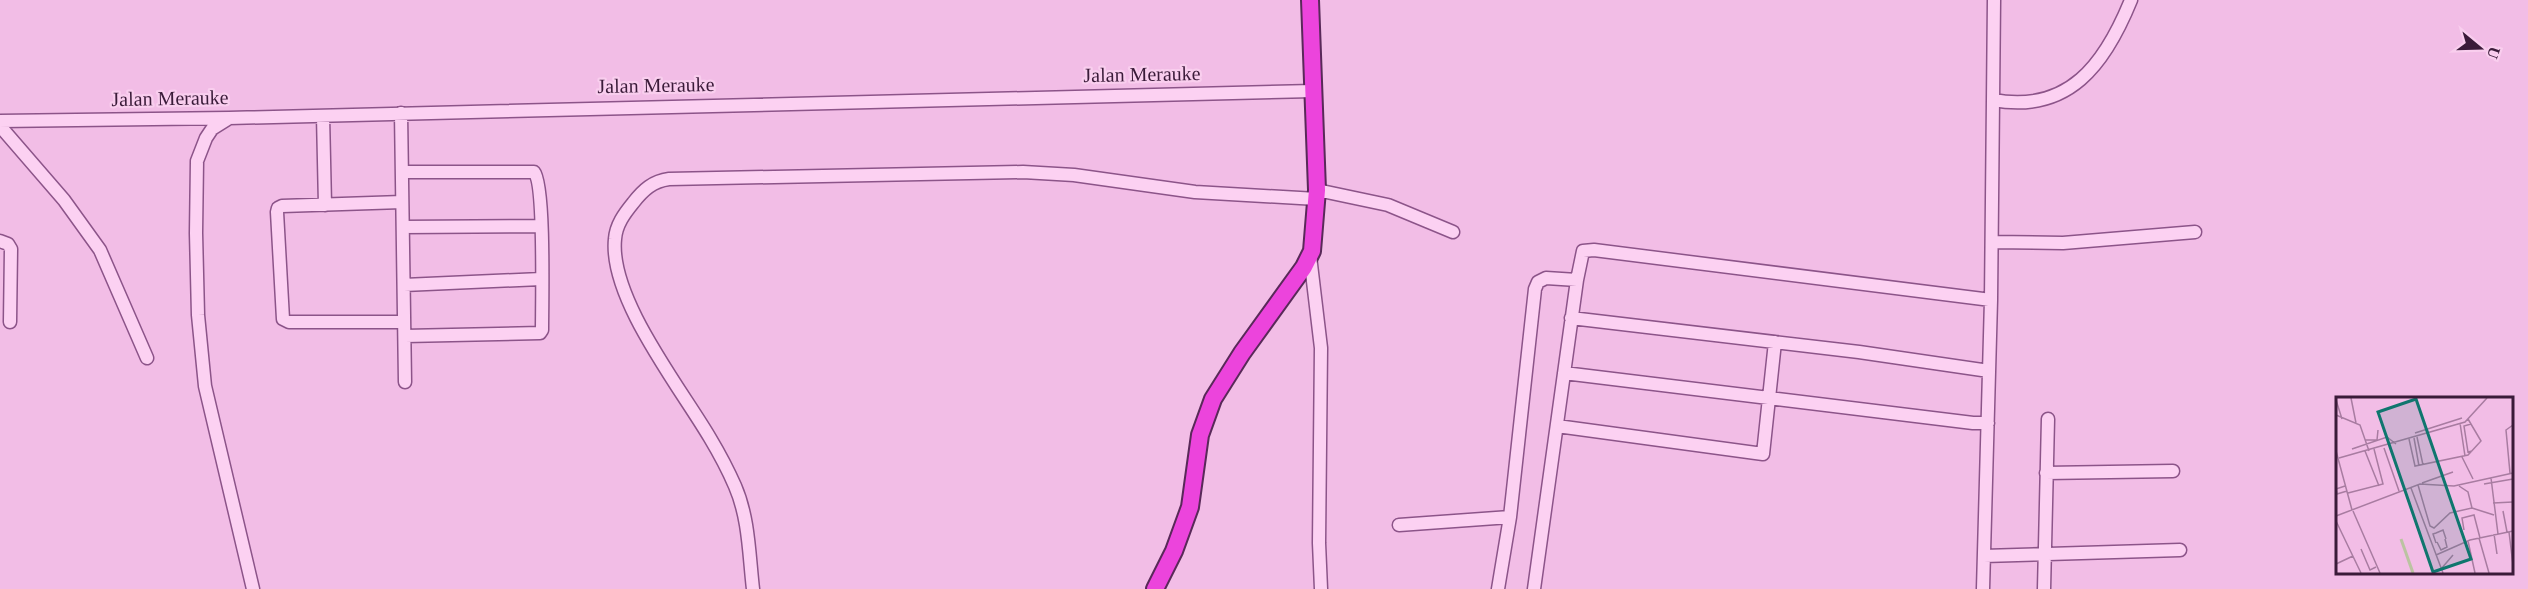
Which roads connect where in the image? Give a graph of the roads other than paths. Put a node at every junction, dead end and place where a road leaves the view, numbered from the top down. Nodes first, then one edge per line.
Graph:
1 (1310, 0) edge
2 (1994, 0) edge
3 (2131, 0) edge
4 (1313, 91) junction
5 (1993, 100) junction
6 (400, 113) junction
7 (323, 116) junction
8 (229, 118) junction
9 (0, 121) edge
10 (0, 126) edge
11 (402, 172) junction
12 (1317, 194) junction
13 (402, 202) junction
14 (325, 205) junction
15 (541, 226) junction
16 (403, 227) junction
17 (1453, 232) dead end
18 (2195, 232) dead end
19 (0, 241) edge
20 (1992, 243) junction
21 (1310, 256) junction
22 (541, 279) junction
23 (1576, 280) junction
24 (404, 285) junction
25 (1991, 300) junction
26 (1571, 318) junction
27 (10, 322) dead end
28 (404, 322) junction
29 (405, 336) junction
30 (1775, 342) junction
31 (147, 358) dead end
32 (1989, 370) junction
33 (1564, 373) junction
34 (405, 382) dead end
35 (1768, 398) junction
36 (2048, 419) dead end
37 (1988, 423) junction
38 (1557, 426) junction
39 (2173, 471) dead end
40 (2046, 472) junction
41 (1510, 517) junction
42 (1399, 525) dead end
43 (2180, 550) dead end
44 (2045, 554) junction
45 (1984, 556) junction
46 (253, 589) edge
47 (753, 589) edge
48 (1155, 589) edge
49 (1321, 589) edge
50 (1498, 589) edge
51 (1534, 589) edge
52 (1983, 589) edge
53 (2044, 589) edge

1 - 4 highway
2 - 5 street
3 - 5 street
4 - 6 street, Jalan Merauke
4 - 12 highway
5 - 20 street
6 - 7 street, Jalan Merauke
6 - 11 street
7 - 8 street, Jalan Merauke
7 - 14 street
8 - 9 street, Jalan Merauke
8 - 46 street
10 - 31 street
11 - 13 street
11 - 15 street
12 - 17 street
12 - 21 highway
12 - 47 street
13 - 14 street
13 - 16 street
14 - 28 street
15 - 16 street
15 - 22 street
16 - 24 street
18 - 20 street
19 - 27 street
20 - 25 street
21 - 48 highway
21 - 49 street
22 - 24 street
22 - 29 street
23 - 25 street
23 - 26 street
23 - 41 street
24 - 28 street
25 - 32 street
26 - 30 street
26 - 33 street
28 - 29 street
29 - 34 street
30 - 32 street
30 - 35 street
32 - 37 street
33 - 35 street
33 - 38 street
35 - 37 street
35 - 38 street
36 - 40 street
37 - 45 street
38 - 51 street
39 - 40 street
40 - 44 street
41 - 42 street
41 - 50 street
43 - 44 street
44 - 45 street
44 - 53 street
45 - 52 street

